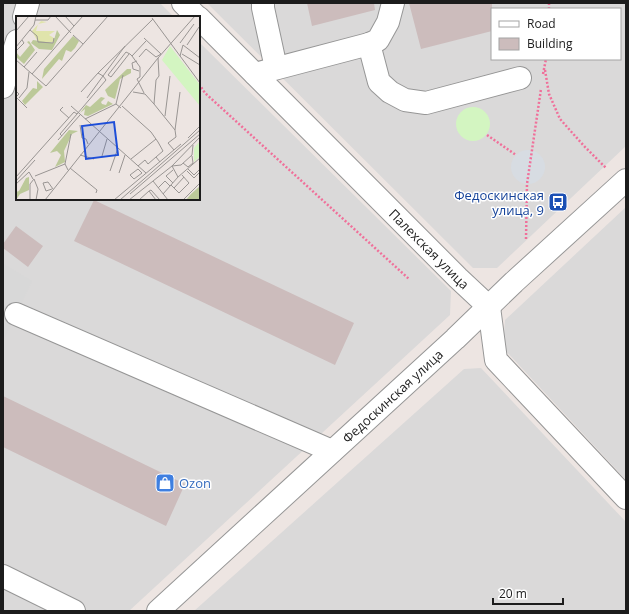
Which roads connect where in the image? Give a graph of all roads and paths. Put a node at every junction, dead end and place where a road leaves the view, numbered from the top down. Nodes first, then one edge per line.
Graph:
1 (28, 3) edge
2 (183, 3) edge
3 (263, 3) edge
4 (393, 3) edge
5 (24, 16) edge
6 (196, 16) edge
7 (200, 20) edge
8 (16, 44) edge
9 (369, 44) junction
10 (546, 60) edge
11 (276, 68) junction
12 (544, 68) junction
13 (255, 74) junction
14 (520, 78) dead end
15 (200, 86) edge
16 (3, 87) edge
17 (487, 135) dead end
18 (516, 155) dead end
19 (624, 182) edge
20 (527, 270) junction
21 (409, 279) dead end
22 (489, 307) junction
23 (16, 314) dead end
24 (332, 451) junction
25 (626, 498) edge
26 (3, 576) edge
27 (74, 611) edge
28 (158, 611) edge

1 - 5 street
2 - 6 street, Палехская улица
3 - 11 street
4 - 9 street
7 - 13 street, Палехская улица
8 - 16 street
9 - 11 street
9 - 14 street
10 - 12 path
11 - 13 street
12 - 19 path
12 - 20 path
13 - 22 street, Палехская улица
15 - 21 path
17 - 18 path
19 - 20 street, Федоскинская улица
20 - 22 street, Федоскинская улица
22 - 24 street, Федоскинская улица
22 - 25 street
23 - 24 street
24 - 28 street, Федоскинская улица
26 - 27 street

